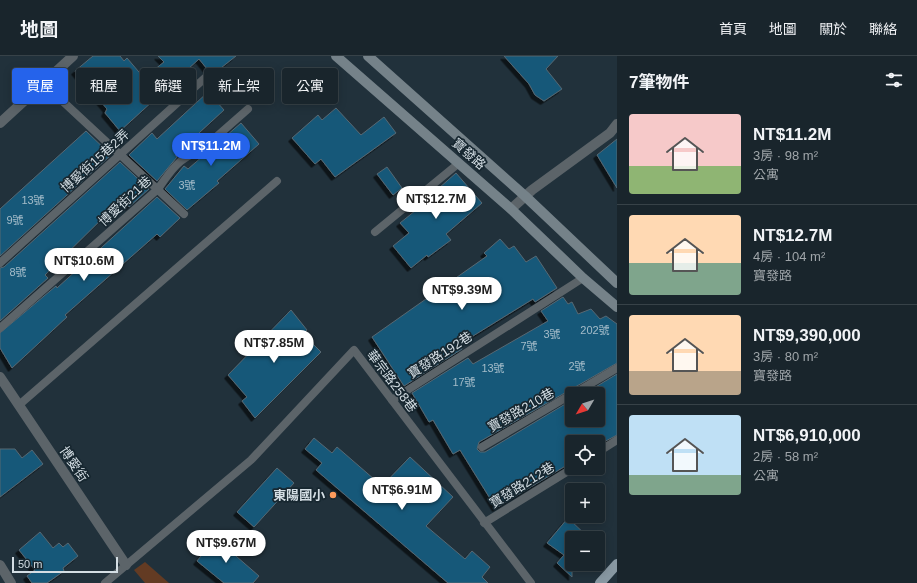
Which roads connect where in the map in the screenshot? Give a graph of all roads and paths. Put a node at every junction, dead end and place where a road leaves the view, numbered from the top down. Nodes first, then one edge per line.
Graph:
1 (73, 56) edge
2 (336, 56) edge
3 (368, 56) edge
4 (60, 68) edge
5 (204, 79) edge
6 (21, 104) edge
7 (66, 104) edge
8 (248, 109) dead end
9 (0, 124) edge
10 (617, 124) edge
11 (120, 153) junction
12 (459, 163) junction
13 (277, 181) dead end
14 (158, 188) junction
15 (525, 196) junction
16 (511, 209) junction
17 (184, 214) dead end
18 (375, 232) dead end
19 (0, 263) edge
20 (583, 278) junction
21 (617, 283) edge
22 (617, 307) edge
23 (0, 328) edge
24 (617, 368) edge
25 (0, 377) edge
26 (584, 387) edge
27 (565, 398) edge
28 (392, 400) junction
29 (19, 405) junction
30 (617, 440) edge
31 (482, 447) dead end
32 (605, 448) edge
33 (565, 472) edge
34 (484, 523) junction
35 (617, 564) edge
36 (0, 565) edge
37 (126, 565) junction
38 (11, 583) edge
39 (105, 583) edge
40 (531, 583) edge
41 (600, 583) edge

1 - 4 street
2 - 12 main road, 寶發路
3 - 15 main road, 寶發路
5 - 11 lane, 博愛街15巷2弄
6 - 9 street
7 - 11 lane
8 - 14 lane, 博愛街21巷
10 - 15 street
11 - 14 lane
11 - 19 lane, 博愛街15巷2弄
12 - 16 main road, 寶發路
12 - 18 lane
13 - 29 lane
14 - 17 lane
14 - 23 lane, 博愛街21巷
15 - 16 street
15 - 21 main road, 寶發路
16 - 20 main road, 寶發路
20 - 22 main road, 寶發路
20 - 28 lane, 寶發路192巷
24 - 26 lane, 寶發路210巷
25 - 29 street, 博愛街
27 - 31 lane, 寶發路210巷
28 - 34 lane, 華宗路258巷
28 - 37 lane, 華宗路258巷
29 - 37 street, 博愛街
30 - 32 lane
33 - 34 lane, 寶發路212巷
34 - 40 lane, 華宗路258巷
35 - 41 main road
36 - 38 street
37 - 39 lane, 華宗路258巷

